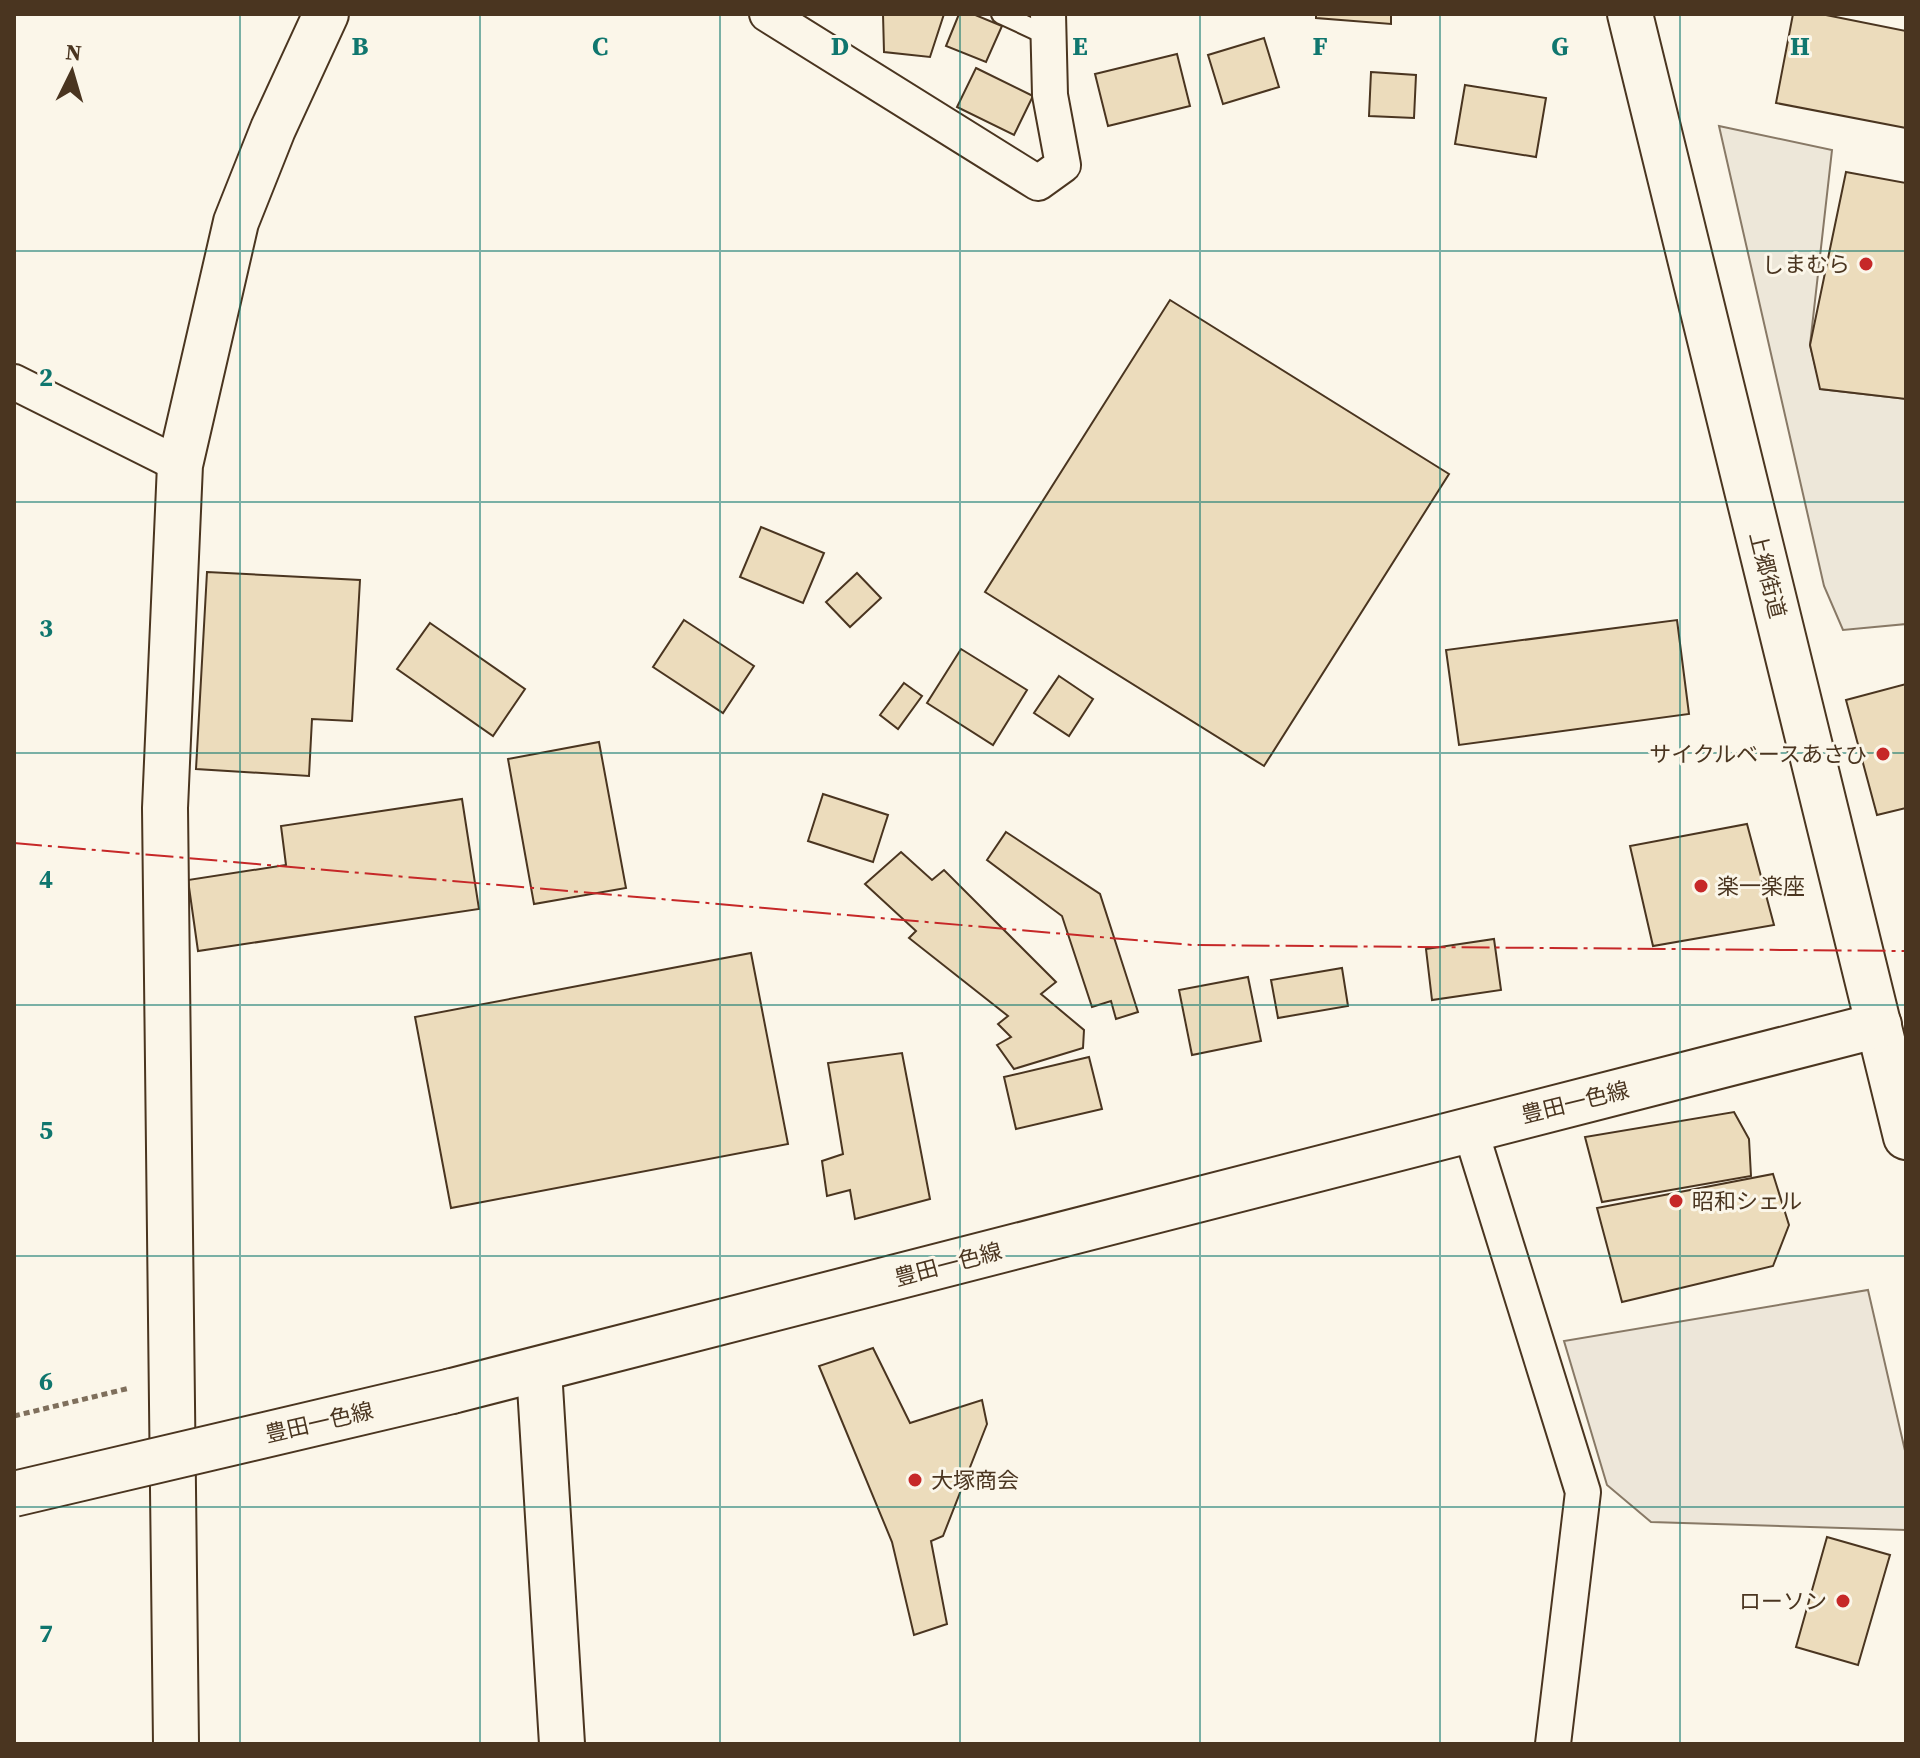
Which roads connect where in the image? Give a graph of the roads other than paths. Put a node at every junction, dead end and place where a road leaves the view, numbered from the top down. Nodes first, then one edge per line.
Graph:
1 (326, 14) edge
2 (767, 14) edge
3 (1001, 14) edge
4 (1630, 14) edge
5 (1047, 24) edge
6 (14, 382) edge
7 (180, 465) junction
8 (1879, 1025) junction
9 (1470, 1129) junction
10 (1906, 1137) edge
11 (539, 1370) junction
12 (14, 1494) edge
13 (176, 1744) edge
14 (562, 1744) edge
15 (1553, 1744) edge

1 - 7 main road
2 - 5 street
3 - 5 lane
4 - 8 main road, 上郷街道
6 - 7 street
7 - 13 main road
8 - 9 main road, 豊田一色線
8 - 10 main road, 上郷街道
9 - 11 main road, 豊田一色線
9 - 15 street
11 - 12 main road, 豊田一色線, bridge
11 - 14 main road

